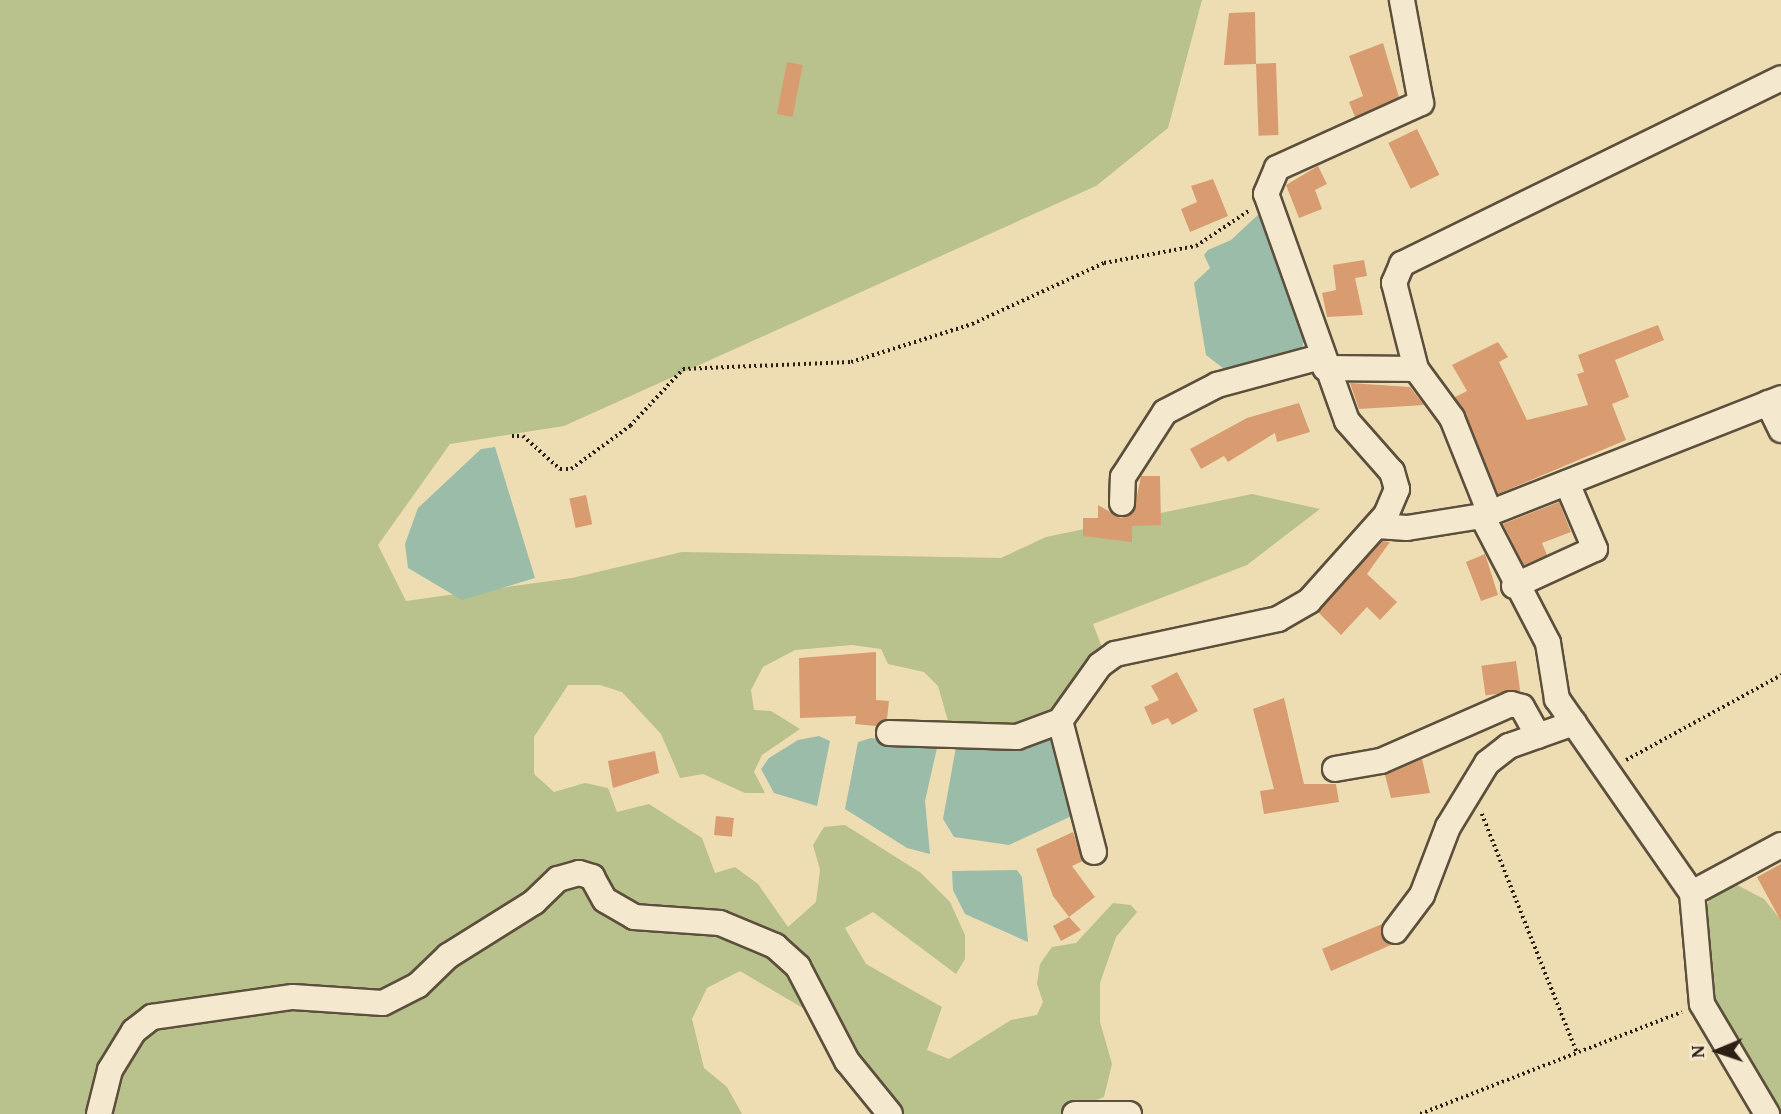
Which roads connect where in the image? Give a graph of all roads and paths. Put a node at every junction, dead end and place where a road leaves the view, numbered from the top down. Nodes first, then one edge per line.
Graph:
1 (1402, 0) edge
2 (1781, 78) edge
3 (1266, 194) junction
4 (1322, 363) junction
5 (1416, 369) junction
6 (1775, 401) edge
7 (1781, 430) edge
8 (512, 436) dead end
9 (1567, 483) junction
10 (1122, 503) dead end
11 (1486, 515) junction
12 (1377, 526) junction
13 (1514, 586) junction
14 (1781, 675) edge
15 (1060, 721) junction
16 (1574, 723) junction
17 (889, 733) dead end
18 (1538, 736) junction
19 (1335, 769) dead end
20 (1609, 769) junction
21 (1472, 787) junction
22 (1781, 845) edge
23 (1094, 852) dead end
24 (1692, 893) junction
25 (1395, 931) dead end
26 (1702, 1004) junction
27 (1577, 1053) junction
28 (99, 1114) edge
29 (890, 1114) edge
30 (1075, 1114) edge
31 (1129, 1114) edge
32 (1420, 1114) edge
33 (1767, 1114) edge

1 - 3 street
2 - 5 street
3 - 4 street
3 - 8 path
4 - 5 street
4 - 10 street
4 - 12 street
5 - 11 street
6 - 7 street
6 - 9 street
9 - 11 street
9 - 13 street
11 - 12 street
11 - 13 street
12 - 15 street
13 - 16 street
14 - 20 path
15 - 17 street
15 - 23 street
16 - 18 street
16 - 20 street
18 - 19 street
18 - 21 street
20 - 24 street
21 - 25 street
21 - 27 path
22 - 24 street
24 - 26 street
26 - 27 path
26 - 33 street
27 - 32 path
28 - 29 street
30 - 31 street

